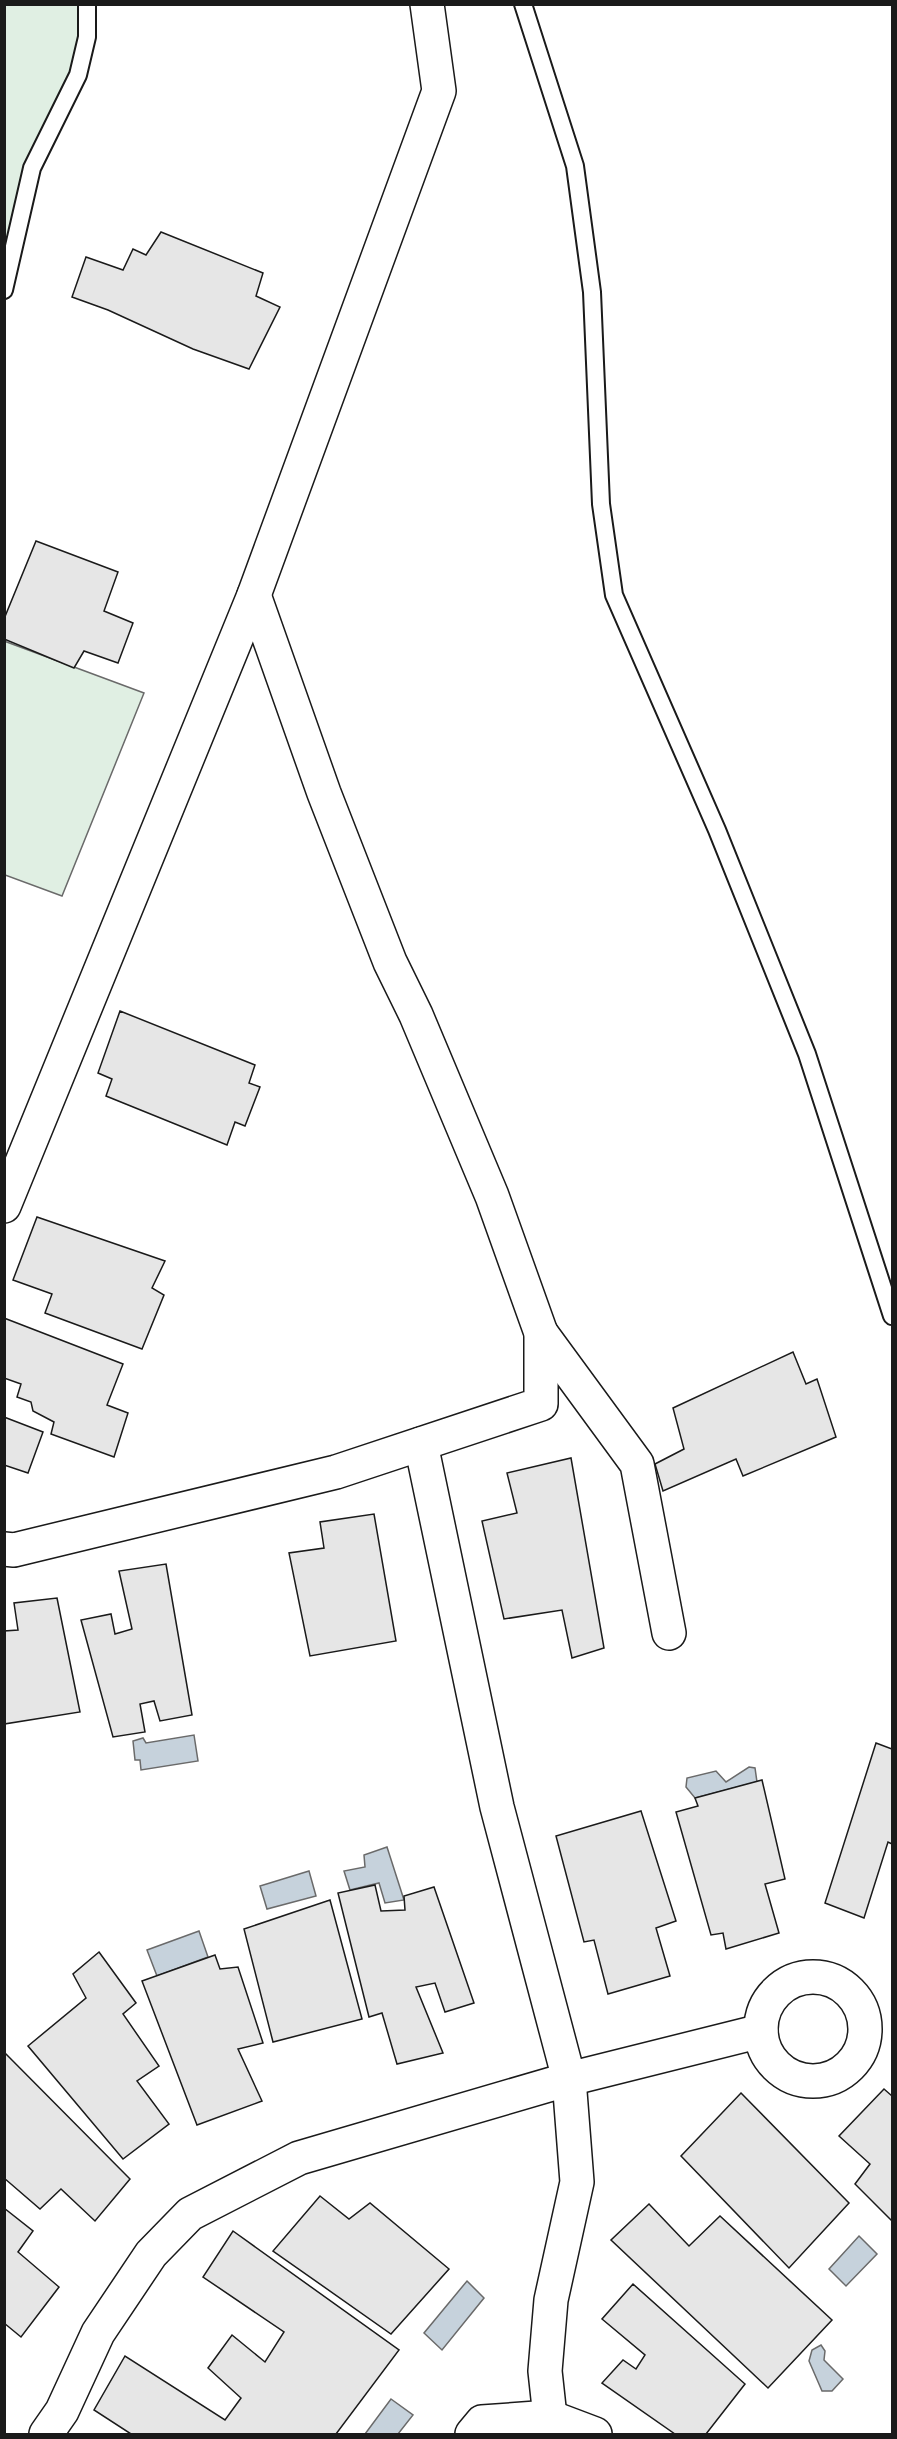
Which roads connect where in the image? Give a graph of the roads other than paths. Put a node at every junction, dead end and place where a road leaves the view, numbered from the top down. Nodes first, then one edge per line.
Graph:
1 (87, 4) edge
2 (427, 4) edge
3 (523, 4) edge
4 (4, 290) edge
5 (254, 595) junction
6 (4, 1206) edge
7 (892, 1316) edge
8 (541, 1333) junction
9 (421, 1444) junction
10 (4, 1549) edge
11 (669, 1633) dead end
12 (761, 2031) dead end
13 (569, 2079) junction
14 (553, 2426) edge
15 (46, 2434) edge
16 (472, 2434) edge
17 (595, 2434) edge

1 - 4 lane
2 - 5 street
3 - 7 lane
5 - 6 street
5 - 8 street
8 - 9 street
8 - 11 street
9 - 10 street
9 - 13 street
12 - 13 street
13 - 14 street
13 - 15 street
14 - 16 street
14 - 17 street

